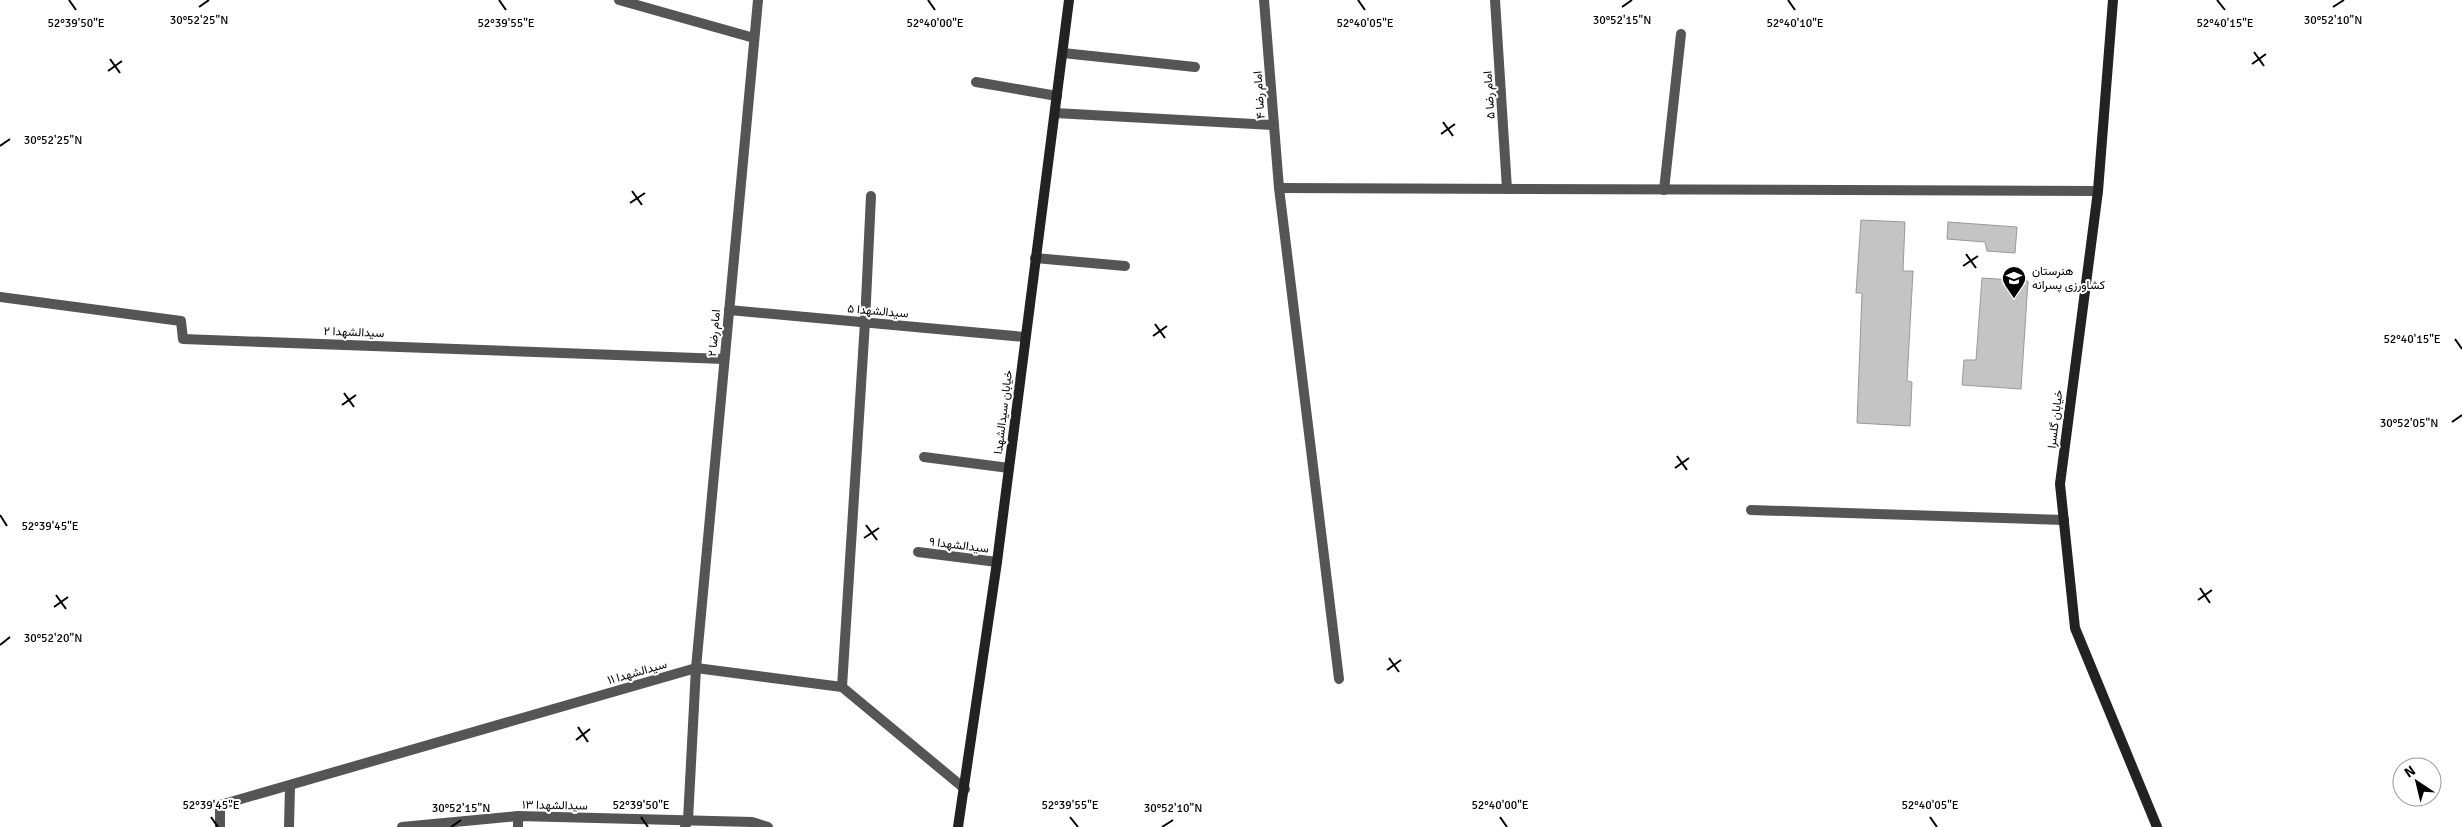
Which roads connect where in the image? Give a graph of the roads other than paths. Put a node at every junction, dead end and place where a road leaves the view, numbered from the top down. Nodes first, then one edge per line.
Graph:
1 (619, 0) edge
2 (758, 0) edge
3 (1069, 0) edge
4 (1264, 0) edge
5 (1495, 0) edge
6 (2113, 0) edge
7 (1682, 34) dead end
8 (754, 38) junction
9 (1063, 53) junction
10 (1195, 67) dead end
11 (976, 82) dead end
12 (1057, 96) junction
13 (1055, 113) junction
14 (1274, 125) junction
15 (1279, 188) junction
16 (1507, 189) junction
17 (1664, 190) junction
18 (2098, 192) junction
19 (871, 196) dead end
20 (1035, 258) junction
21 (1125, 266) dead end
22 (0, 298) edge
23 (729, 310) junction
24 (865, 322) junction
25 (1025, 337) junction
26 (724, 359) junction
27 (924, 457) dead end
28 (1009, 468) junction
29 (1751, 510) dead end
30 (2064, 520) junction
31 (918, 552) dead end
32 (997, 562) junction
33 (696, 668) junction
34 (1339, 678) dead end
35 (842, 687) junction
36 (290, 786) junction
37 (964, 789) junction
38 (518, 822) edge
39 (686, 823) edge
40 (441, 825) edge
41 (220, 827) edge
42 (289, 827) edge
43 (402, 827) edge
44 (768, 827) edge
45 (958, 827) edge
46 (2158, 827) edge

1 - 8 street
2 - 8 street, امام رضا ۲
3 - 9 street, خیابان سیدالشهدا
4 - 14 street, امام رضا ۴
5 - 16 street, امام رضا ۵
6 - 18 street, خیابان گلسرا
7 - 17 street
8 - 23 street, امام رضا ۲
9 - 10 street
9 - 12 street, خیابان سیدالشهدا
11 - 12 street
12 - 13 street, خیابان سیدالشهدا
13 - 14 street
13 - 20 street, خیابان سیدالشهدا
14 - 15 street, امام رضا ۴
15 - 16 street
15 - 34 street, امام رضا ۴
16 - 17 street
17 - 18 street
18 - 30 street, خیابان گلسرا
19 - 24 street
20 - 21 street
20 - 25 street, خیابان سیدالشهدا
22 - 26 street, سیدالشهدا ۲
23 - 24 street, سیدالشهدا ۵
23 - 26 street, امام رضا ۲
24 - 25 street, سیدالشهدا ۵
24 - 35 street
25 - 28 street, خیابان سیدالشهدا
26 - 33 street, امام رضا ۲
27 - 28 street
28 - 32 street, خیابان سیدالشهدا
29 - 30 street
30 - 46 street, خیابان گلسرا
31 - 32 street, سیدالشهدا ۹
32 - 37 street, خیابان سیدالشهدا
33 - 35 street, سیدالشهدا ۱۱
33 - 36 street, سیدالشهدا ۱۱
33 - 39 street, امام رضا ۲
35 - 37 street
36 - 41 street, سیدالشهدا ۱۱
36 - 42 street
37 - 45 street, خیابان سیدالشهدا
38 - 39 street, سیدالشهدا ۱۳
38 - 40 street, سیدالشهدا ۱۳
39 - 44 street, سیدالشهدا ۱۳
40 - 43 street, سیدالشهدا ۱۳

